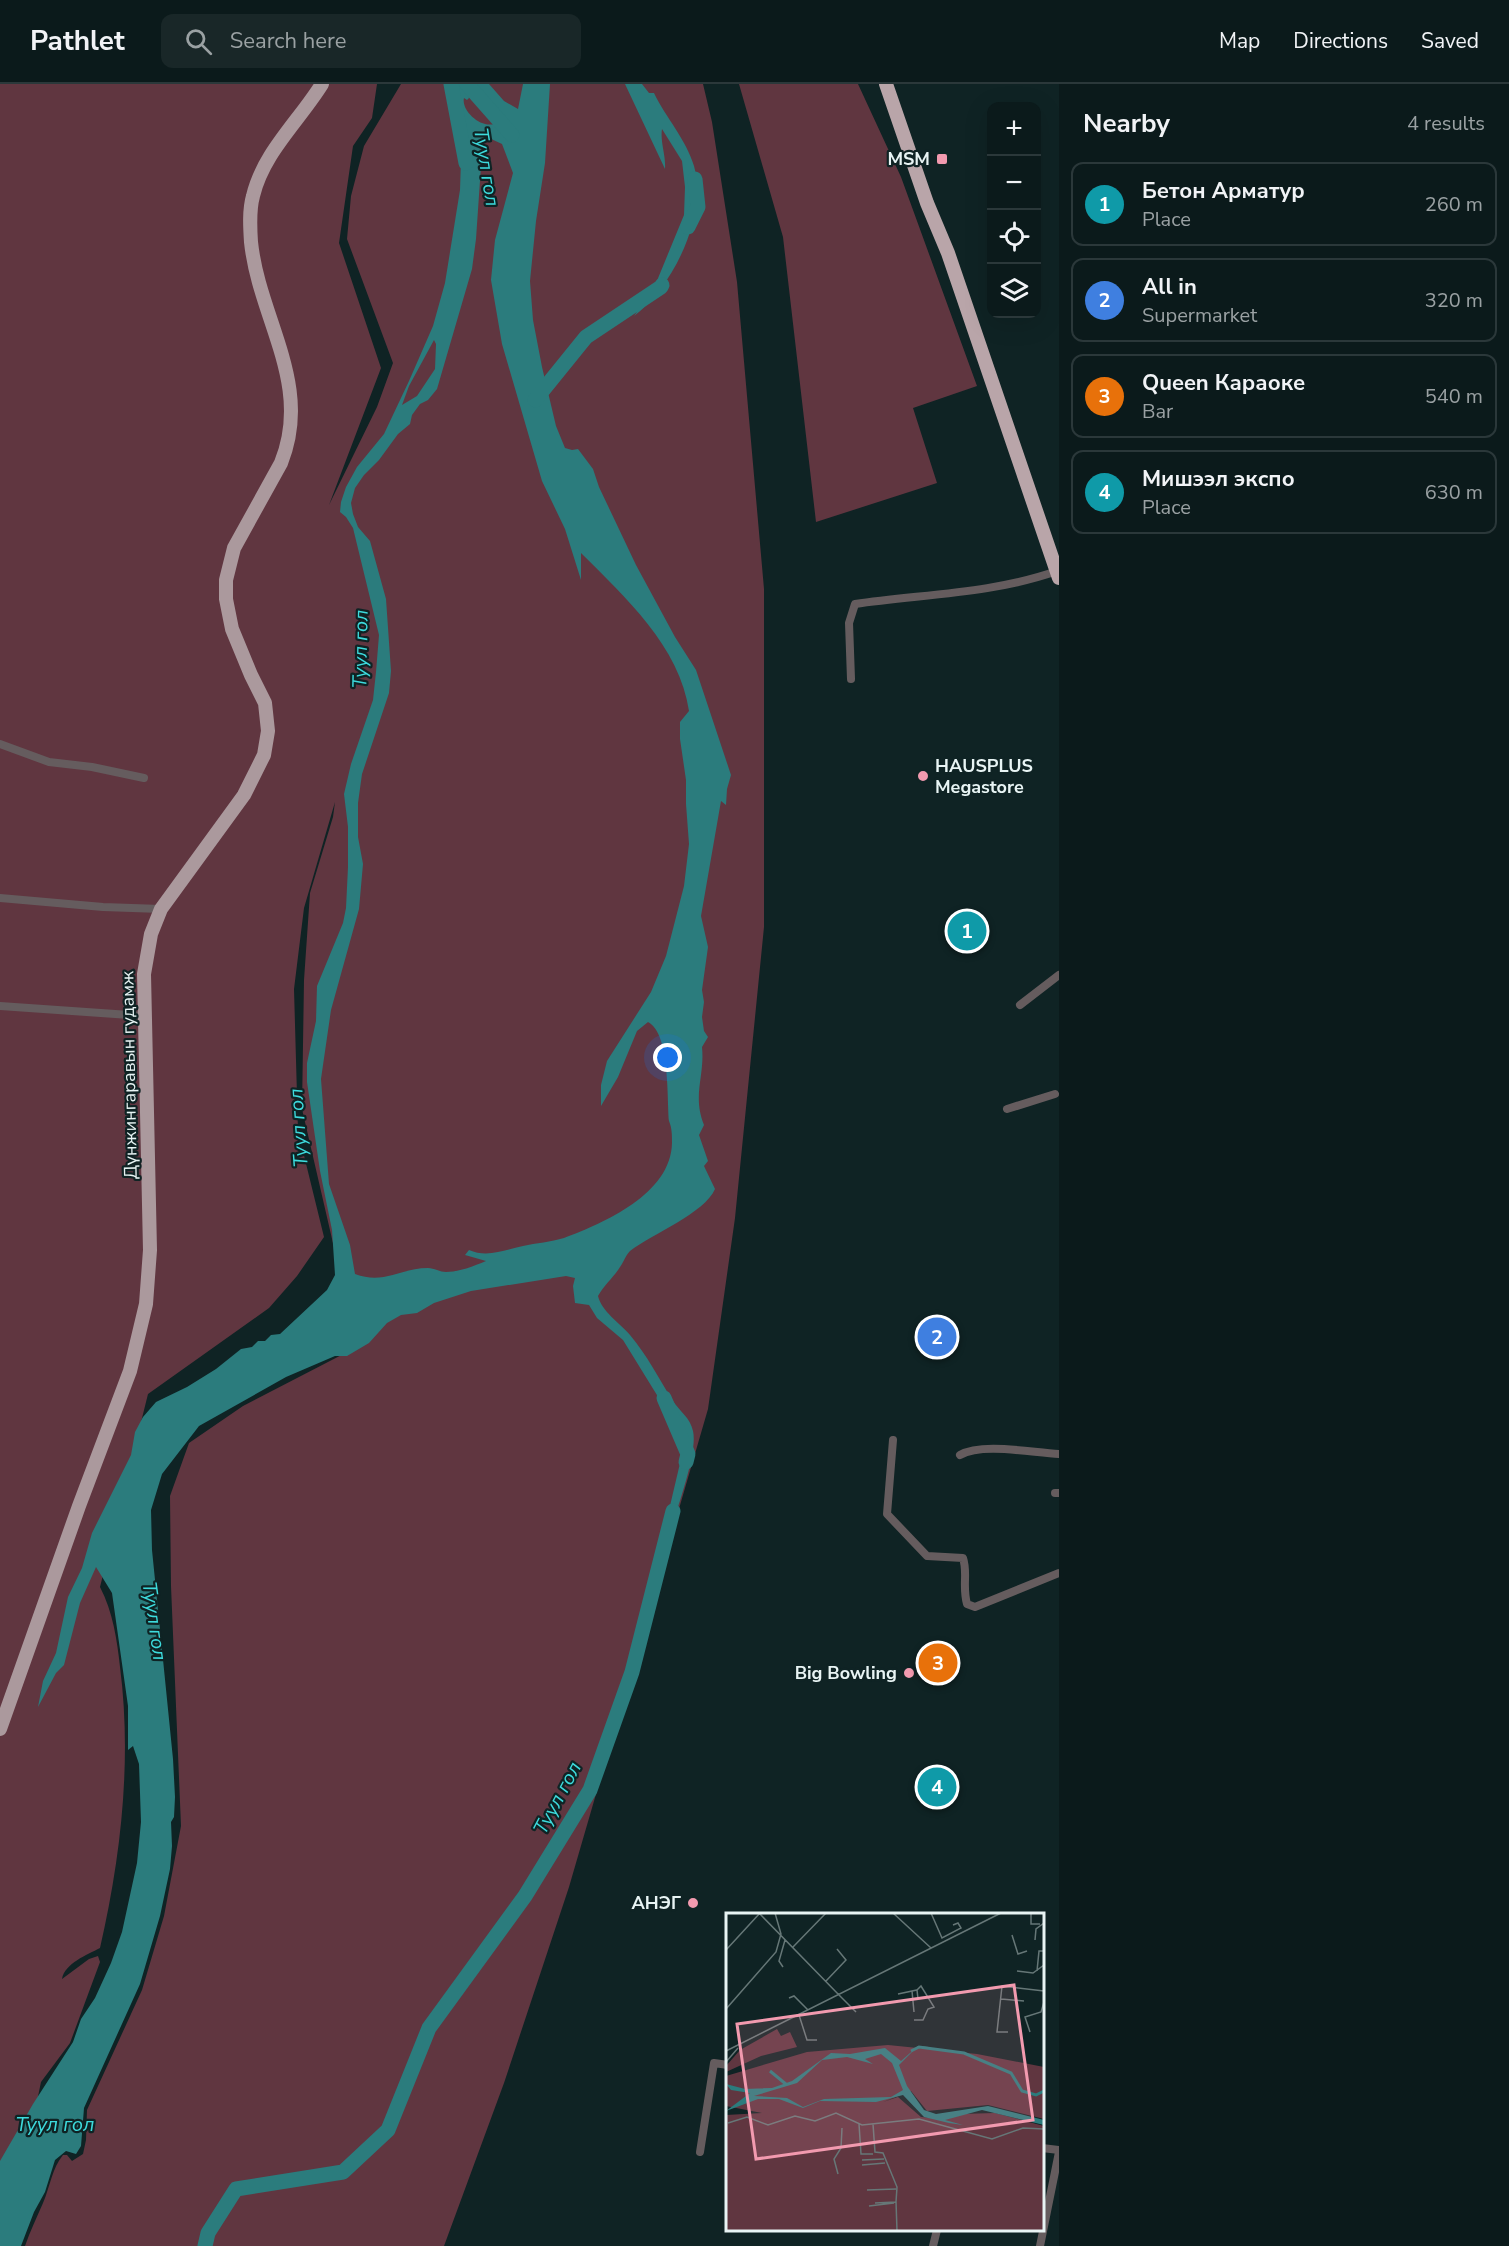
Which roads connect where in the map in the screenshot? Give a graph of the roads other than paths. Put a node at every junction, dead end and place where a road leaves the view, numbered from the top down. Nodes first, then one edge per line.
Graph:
1 (322, 84) edge
2 (879, 84) edge
3 (886, 84) edge
4 (896, 84) edge
5 (927, 203) junction
6 (948, 253) junction
7 (1058, 575) edge
8 (850, 679) dead end
9 (0, 744) edge
10 (144, 778) dead end
11 (0, 898) edge
12 (161, 909) junction
13 (1059, 975) edge
14 (1020, 1005) dead end
15 (0, 1006) edge
16 (144, 1016) junction
17 (1055, 1094) dead end
18 (1007, 1109) dead end
19 (894, 1440) dead end
20 (1059, 1454) edge
21 (960, 1455) dead end
22 (1059, 1573) edge
23 (0, 1729) edge
24 (726, 2065) edge
25 (1044, 2148) edge
26 (1059, 2151) edge
27 (700, 2152) dead end
28 (1044, 2226) edge
29 (937, 2231) edge
30 (1043, 2231) edge
31 (933, 2246) edge
32 (1040, 2246) edge

1 - 12 main road, Дүнжингаравын гудамж
2 - 5 highway
3 - 5 highway
4 - 6 highway
5 - 6 highway
6 - 7 highway
7 - 8 street
9 - 10 street
11 - 12 street
12 - 16 main road, Дүнжингаравын гудамж
13 - 14 street
15 - 16 street
16 - 23 main road, Дүнжингаравын гудамж
17 - 18 street
19 - 22 street
20 - 21 street
24 - 27 street
25 - 26 street
26 - 28 street
29 - 31 street
30 - 32 street

